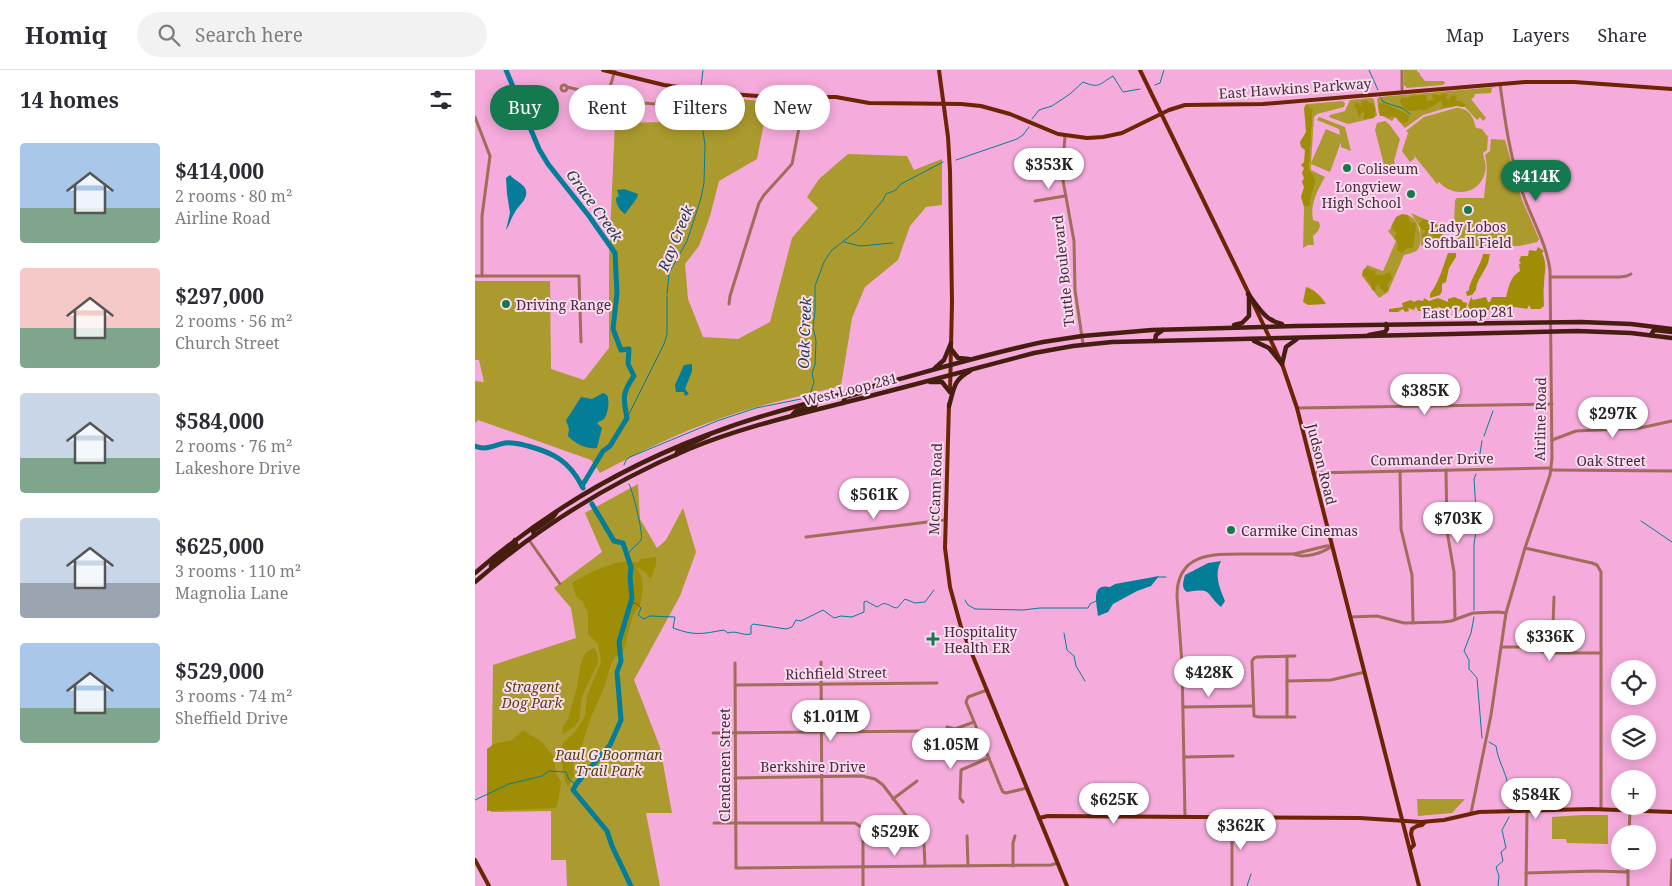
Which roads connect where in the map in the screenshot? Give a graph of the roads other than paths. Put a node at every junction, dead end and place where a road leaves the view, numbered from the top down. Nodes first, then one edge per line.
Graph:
1 (603, 70) edge
2 (939, 70) edge
3 (1140, 70) edge
4 (1402, 70) edge
5 (615, 72) edge
6 (1500, 83) junction
7 (611, 85) edge
8 (1672, 89) edge
9 (1402, 92) junction
10 (755, 96) edge
11 (830, 97) edge
12 (943, 104) junction
13 (1161, 114) junction
14 (475, 117) edge
15 (799, 130) edge
16 (1065, 136) junction
17 (1065, 196) junction
18 (1035, 201) dead end
19 (1631, 274) dead end
20 (475, 276) edge
21 (482, 276) junction
22 (1551, 277) junction
23 (1249, 294) junction
24 (729, 304) dead end
25 (1551, 322) junction
26 (1386, 324) junction
27 (1293, 326) junction
28 (1265, 327) junction
29 (1219, 328) junction
30 (1167, 329) junction
31 (1672, 330) edge
32 (1552, 331) junction
33 (1651, 335) junction
34 (1082, 336) junction
35 (1363, 337) junction
36 (1299, 338) junction
37 (1672, 338) edge
38 (1248, 339) junction
39 (1271, 339) junction
40 (1155, 341) junction
41 (581, 342) dead end
42 (951, 343) junction
43 (1083, 344) junction
44 (951, 349) junction
45 (978, 359) junction
46 (1282, 364) junction
47 (950, 366) junction
48 (979, 367) junction
49 (926, 372) junction
50 (950, 374) junction
51 (919, 383) junction
52 (863, 389) junction
53 (949, 392) junction
54 (816, 401) junction
55 (843, 403) junction
56 (1552, 404) junction
57 (949, 406) junction
58 (1297, 408) junction
59 (791, 415) junction
60 (1672, 422) edge
61 (714, 432) junction
62 (1552, 440) junction
63 (676, 455) junction
64 (1551, 469) junction
65 (1446, 470) junction
66 (1399, 471) junction
67 (1672, 471) edge
68 (1313, 473) junction
69 (558, 510) junction
70 (945, 520) junction
71 (534, 536) junction
72 (806, 537) dead end
73 (528, 539) junction
74 (515, 540) junction
75 (1332, 546) junction
76 (1525, 548) junction
77 (487, 572) junction
78 (475, 573) edge
79 (475, 582) edge
80 (560, 584) dead end
81 (1554, 596) dead end
82 (1507, 613) junction
83 (1350, 617) junction
84 (1455, 619) junction
85 (1413, 623) junction
86 (1501, 647) junction
87 (1552, 653) junction
88 (1601, 653) junction
89 (1287, 656) junction
90 (1295, 656) dead end
91 (821, 662) dead end
92 (735, 663) dead end
93 (1365, 672) junction
94 (1287, 681) junction
95 (937, 683) dead end
96 (821, 684) junction
97 (735, 685) junction
98 (988, 689) junction
99 (1253, 706) junction
100 (1183, 707) junction
101 (1287, 717) junction
102 (1295, 717) dead end
103 (974, 722) junction
104 (947, 728) dead end
105 (935, 731) dead end
106 (822, 732) junction
107 (713, 733) dead end
108 (735, 733) junction
109 (1233, 756) dead end
110 (1184, 757) junction
111 (989, 758) junction
112 (822, 777) junction
113 (735, 778) junction
114 (917, 781) dead end
115 (1027, 788) junction
116 (893, 799) junction
117 (963, 802) dead end
118 (1601, 809) junction
119 (1611, 809) edge
120 (1527, 810) junction
121 (1656, 811) edge
122 (1672, 812) edge
123 (1471, 813) junction
124 (1185, 816) junction
125 (1232, 817) junction
126 (1039, 818) junction
127 (822, 822) junction
128 (1403, 822) junction
129 (1425, 822) junction
130 (714, 823) dead end
131 (735, 823) junction
132 (967, 836) dead end
133 (1015, 836) dead end
134 (1410, 849) junction
135 (475, 860) edge
136 (1672, 860) edge
137 (1058, 863) junction
138 (925, 866) junction
139 (968, 866) junction
140 (1013, 866) junction
141 (863, 867) junction
142 (1628, 872) joint
143 (1526, 873) junction
144 (489, 886) edge
145 (863, 886) edge
146 (1067, 886) edge
147 (1232, 886) edge
148 (1419, 886) edge
149 (1526, 886) edge
150 (1628, 886) edge
151 (1671, 886) edge

1 - 5 main road, East Hawkins Parkway
2 - 12 main road, McCann Road
3 - 13 main road, Judson Road
4 - 9 street
5 - 7 street
5 - 10 main road, East Hawkins Parkway
6 - 8 main road, East Hawkins Parkway
6 - 9 main road, East Hawkins Parkway
6 - 22 street, Airline Road
9 - 13 main road, East Hawkins Parkway
11 - 12 main road, East Hawkins Parkway
12 - 16 main road, East Hawkins Parkway
12 - 42 main road, McCann Road
13 - 16 main road, East Hawkins Parkway
13 - 23 main road, Judson Road
14 - 21 street
15 - 24 street
16 - 17 street, Tuttle Boulevard
17 - 18 street
17 - 34 street, Tuttle Boulevard
19 - 22 street
20 - 21 street
21 - 41 street
22 - 25 street, Airline Road
23 - 27 highway
23 - 28 main road, Judson Road
23 - 29 highway
25 - 26 highway, East Loop 281
25 - 31 highway, East Loop 281
25 - 32 street, Airline Road
26 - 27 highway, East Loop 281
26 - 35 highway
27 - 28 highway, East Loop 281
28 - 29 highway, West Loop 281
28 - 39 main road, Judson Road
29 - 30 highway, West Loop 281
30 - 34 highway, West Loop 281
30 - 40 highway
31 - 33 highway
32 - 33 highway, East Loop 281
32 - 35 highway, East Loop 281
32 - 56 street, Airline Road
33 - 37 highway, East Loop 281
34 - 43 street, Tuttle Boulevard
34 - 45 highway, West Loop 281
35 - 36 highway, East Loop 281
36 - 39 highway, East Loop 281
36 - 46 highway
38 - 39 highway, West Loop 281
38 - 40 highway, West Loop 281
38 - 46 highway
39 - 46 main road, Judson Road
40 - 43 highway, West Loop 281
42 - 44 main road, McCann Road
42 - 49 highway
43 - 48 highway, West Loop 281
44 - 45 highway
44 - 47 main road, McCann Road
45 - 47 highway, West Loop 281
46 - 58 main road, Judson Road
47 - 49 highway, West Loop 281
47 - 50 main road, McCann Road
48 - 50 highway, West Loop 281
48 - 57 highway
49 - 52 highway, West Loop 281
50 - 51 highway, West Loop 281
50 - 53 main road, McCann Road
51 - 53 highway
51 - 55 highway, West Loop 281
52 - 54 highway, West Loop 281
52 - 55 highway
53 - 57 main road, McCann Road
54 - 59 highway
54 - 61 highway, West Loop 281
55 - 59 highway, West Loop 281
56 - 58 street
56 - 62 street, Airline Road
57 - 70 main road, McCann Road
58 - 68 main road, Judson Road
59 - 63 highway, West Loop 281
60 - 62 street
61 - 63 highway
61 - 69 highway, West Loop 281
62 - 64 street, Airline Road
63 - 71 highway, West Loop 281
64 - 65 street, Commander Drive
64 - 67 street, Oak Street
64 - 76 street, Airline Road
65 - 66 street, Commander Drive
65 - 84 street
66 - 68 street, Commander Drive
66 - 85 street
68 - 75 main road, Judson Road
69 - 71 highway
69 - 74 highway, West Loop 281
70 - 72 street
70 - 98 main road, McCann Road
71 - 73 highway, West Loop 281
73 - 77 highway, West Loop 281
73 - 80 street
74 - 77 highway
74 - 78 highway, West Loop 281
75 - 83 main road, Judson Road
75 - 100 street
76 - 82 street, Airline Road
76 - 88 street
77 - 79 highway, West Loop 281
81 - 87 street
82 - 84 street
82 - 86 street, Airline Road
83 - 85 street
83 - 93 main road, Judson Road
84 - 85 street
86 - 87 street
86 - 123 street, Airline Road
87 - 88 street
88 - 118 street
89 - 90 street
89 - 94 street
89 - 99 street
91 - 96 street
92 - 97 street, Clendenen Street
93 - 94 street
93 - 128 main road, Judson Road
94 - 101 street
95 - 96 street, Richfield Street
96 - 97 street, Richfield Street
96 - 106 street
97 - 108 street, Clendenen Street
98 - 103 street
98 - 115 main road, McCann Road
99 - 100 street
99 - 101 street
100 - 110 street
101 - 102 street
103 - 104 street
103 - 111 street
105 - 106 street
106 - 108 street
106 - 112 street
107 - 108 street
108 - 113 street, Clendenen Street
109 - 110 street
110 - 124 street
111 - 115 street
111 - 117 street
112 - 113 street, Berkshire Drive
112 - 116 street, Berkshire Drive
112 - 127 street
113 - 131 street, Clendenen Street
114 - 116 street
115 - 126 main road, McCann Road
116 - 138 street, Berkshire Drive
118 - 119 main road
118 - 120 main road
120 - 123 main road
120 - 143 street
121 - 122 main road
123 - 129 main road
124 - 125 main road
124 - 126 main road
125 - 128 main road
125 - 147 street
126 - 137 main road, McCann Road
127 - 131 street
127 - 141 street
128 - 129 main road
128 - 134 main road, Judson Road
129 - 134 main road
130 - 131 street
131 - 141 street, Clendenen Street
132 - 139 street
133 - 140 street
134 - 148 main road, Judson Road
135 - 144 main road
136 - 151 street
137 - 140 street
137 - 146 main road, McCann Road
138 - 139 street
138 - 141 street
139 - 140 street
141 - 145 street
142 - 143 street
142 - 150 street
143 - 149 street

